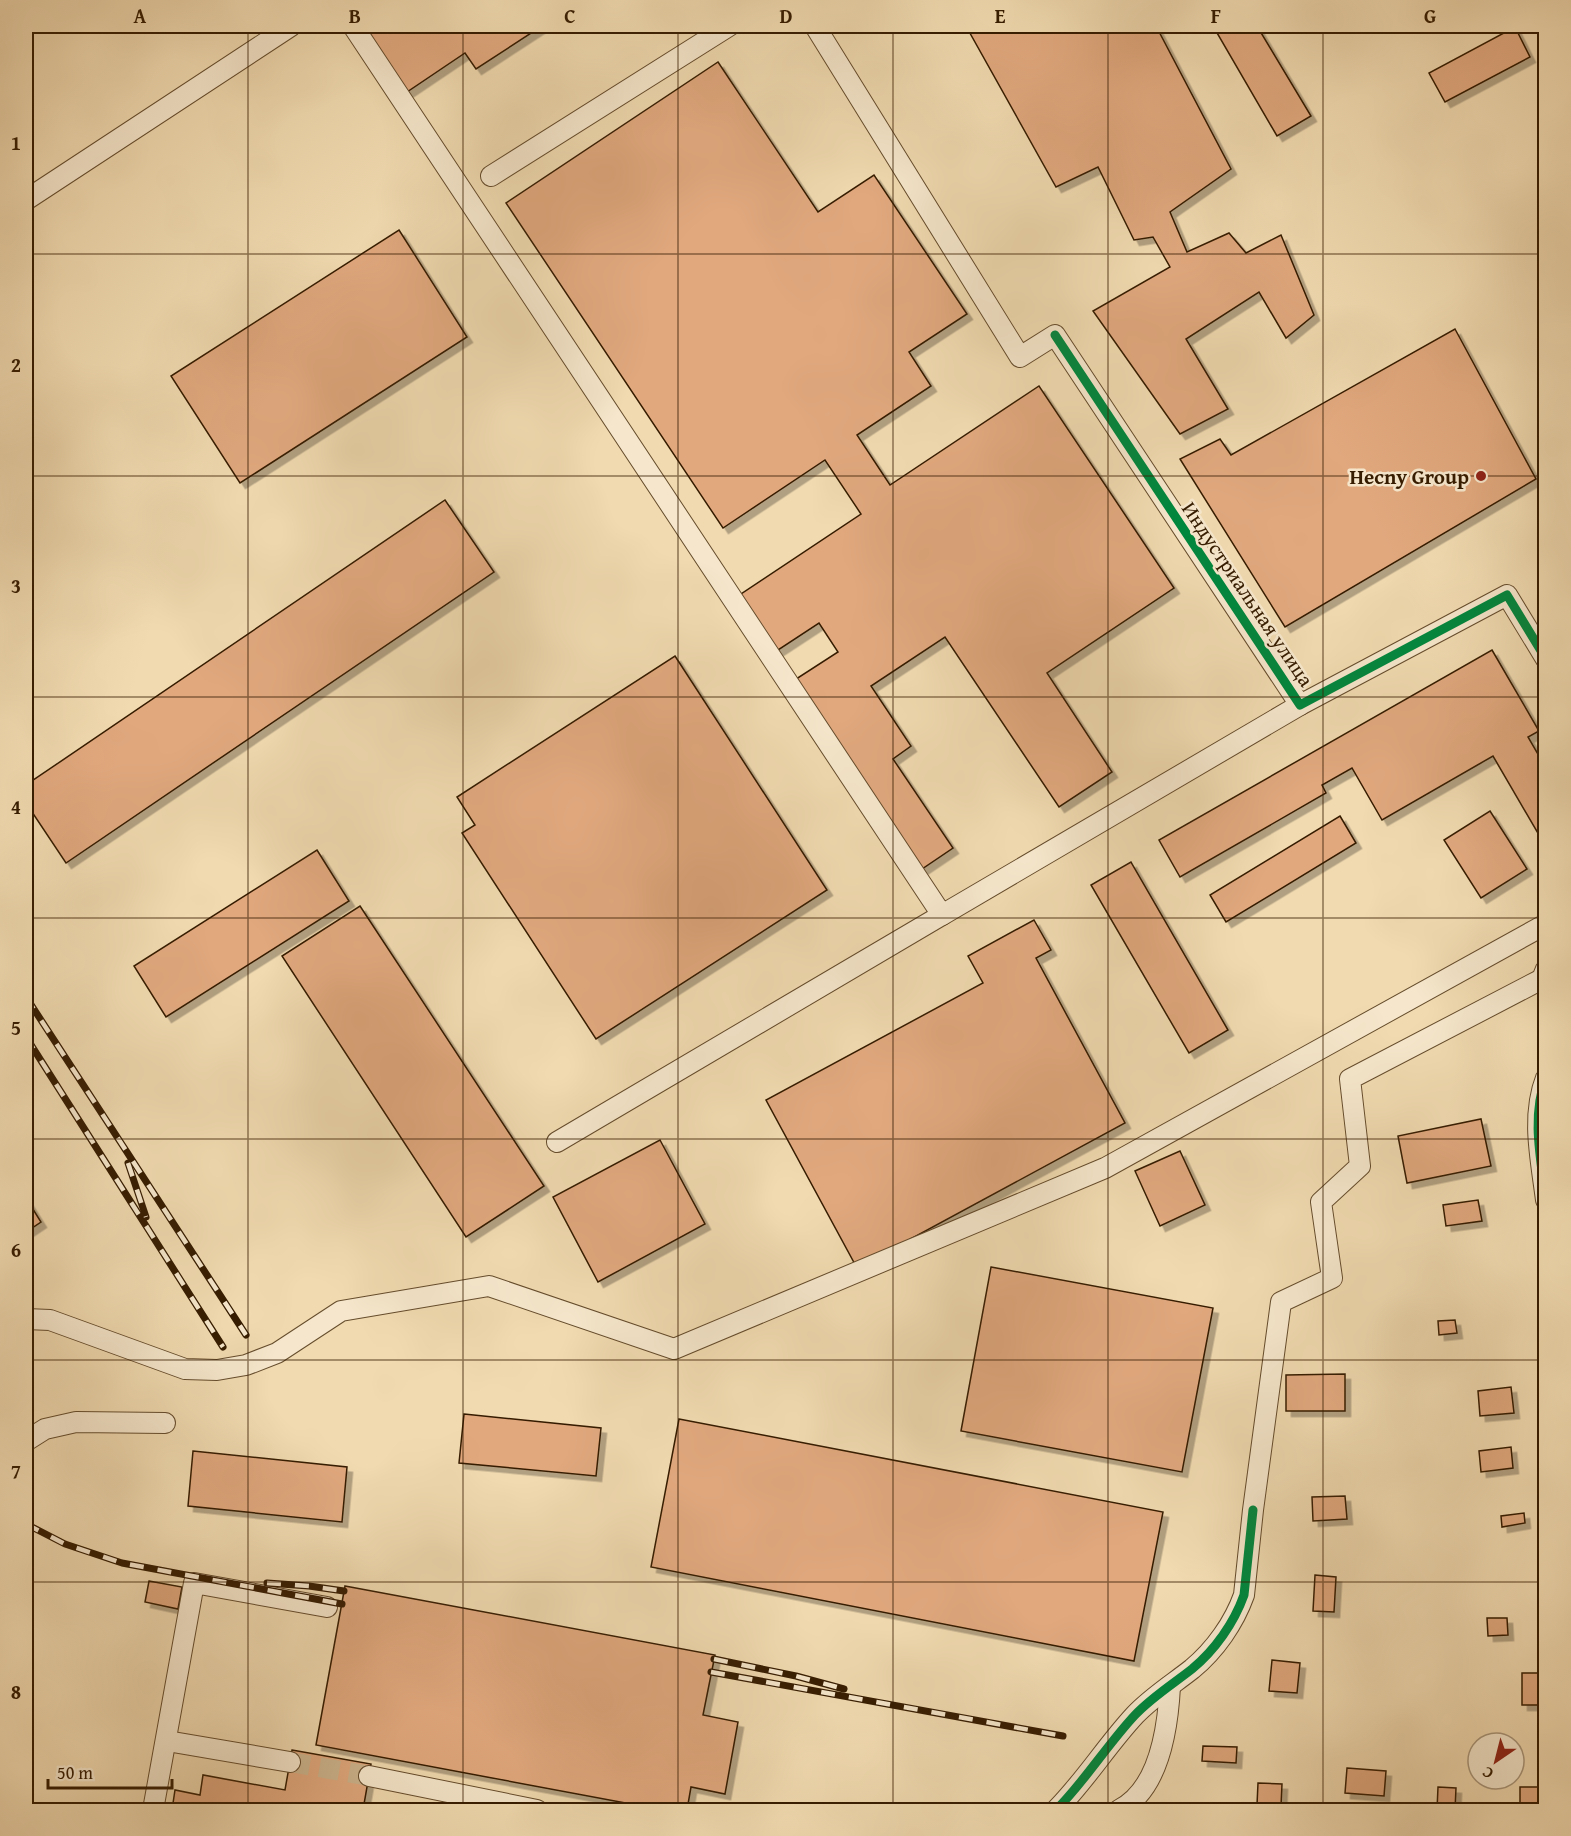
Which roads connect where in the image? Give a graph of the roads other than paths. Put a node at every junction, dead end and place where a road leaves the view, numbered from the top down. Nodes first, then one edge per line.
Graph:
1 (291, 26) edge
2 (352, 26) edge
3 (729, 26) edge
4 (815, 26) edge
5 (491, 176) dead end
6 (26, 200) edge
7 (1545, 659) edge
8 (1300, 705) junction
9 (942, 915) junction
10 (1545, 924) edge
11 (1545, 969) edge
12 (1545, 1077) edge
13 (557, 1142) dead end
14 (1545, 1200) edge
15 (26, 1319) edge
16 (165, 1423) dead end
17 (26, 1441) edge
18 (327, 1607) dead end
19 (1170, 1686) junction
20 (167, 1741) junction
21 (290, 1762) tunnel mouth
22 (369, 1776) tunnel mouth
23 (153, 1810) edge
24 (537, 1810) edge
25 (1056, 1810) edge
26 (1119, 1810) edge

1 - 6 street
2 - 9 street
3 - 5 street
4 - 8 street, Индустриальная улица
7 - 8 street, Индустриальная улица
8 - 9 street
9 - 13 street
10 - 15 street
11 - 19 street
12 - 14 street
16 - 17 street
18 - 20 street
19 - 25 street
19 - 26 street
20 - 21 street
20 - 23 street
22 - 24 street

